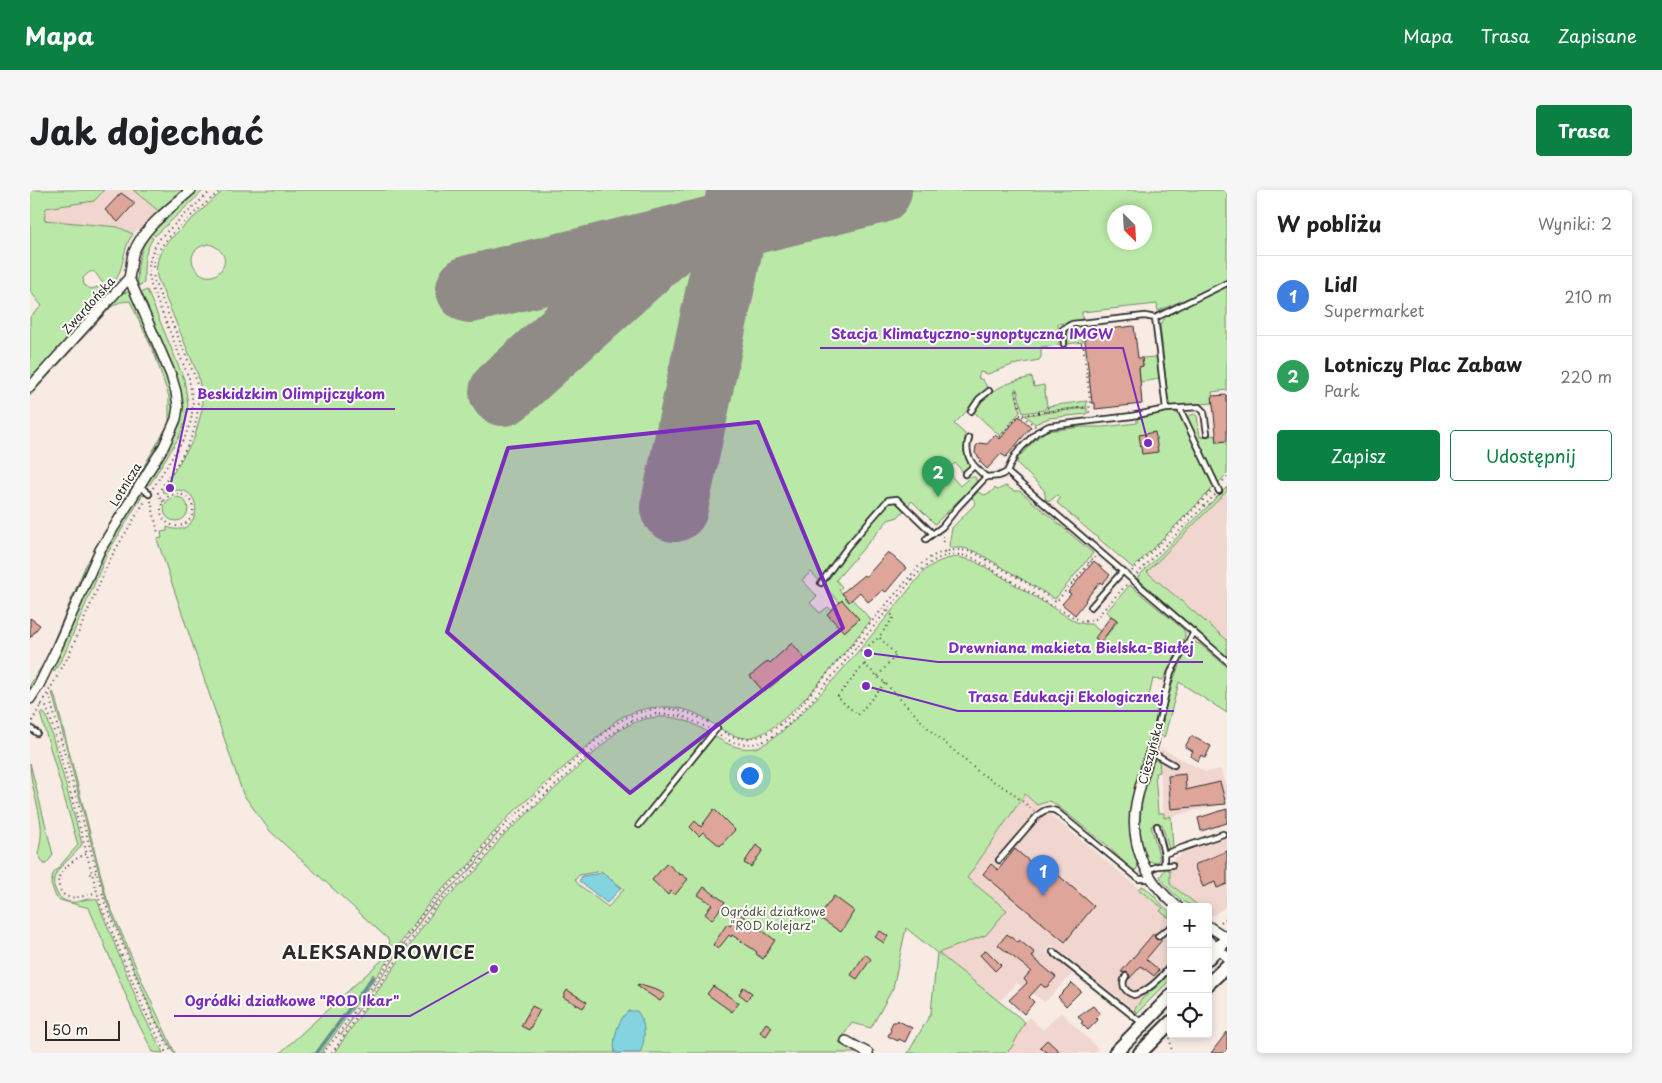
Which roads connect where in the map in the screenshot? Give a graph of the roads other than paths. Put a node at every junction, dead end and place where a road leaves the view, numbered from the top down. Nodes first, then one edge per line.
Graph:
1 (191, 190) edge
2 (129, 278) junction
3 (1227, 283) edge
4 (1155, 318) junction
5 (1064, 344) dead end
6 (30, 388) edge
7 (989, 390) dead end
8 (1166, 409) junction
9 (1180, 409) junction
10 (971, 411) dead end
11 (1207, 433) dead end
12 (969, 438) dead end
13 (974, 466) junction
14 (1007, 472) junction
15 (965, 474) dead end
16 (986, 477) junction
17 (139, 485) junction
18 (1218, 488) road end
19 (149, 494) road end
20 (932, 533) junction
21 (926, 539) dead end
22 (1122, 572) junction
23 (821, 583) dead end
24 (1091, 607) dead end
25 (1194, 632) junction
26 (1227, 661) edge
27 (30, 699) edge
28 (30, 728) edge
29 (716, 730) road end
30 (37, 733) dead end
31 (1154, 741) joint
32 (1151, 752) junction
33 (1174, 766) dead end
34 (640, 825) dead end
35 (1157, 826) dead end
36 (1224, 834) dead end
37 (1164, 854) junction
38 (999, 860) dead end
39 (1164, 864) junction
40 (1172, 865) dead end
41 (1146, 870) junction
42 (1152, 879) junction
43 (1173, 903) edge
44 (1167, 929) edge
45 (1212, 929) edge
46 (1158, 936) dead end
47 (1227, 939) edge
48 (1215, 951) edge
49 (1053, 952) dead end
50 (1227, 966) edge
51 (1167, 969) edge
52 (1126, 976) dead end
53 (1212, 980) edge
54 (1167, 1000) edge
55 (1143, 1024) junction
56 (1167, 1026) edge
57 (846, 1041) dead end
58 (868, 1053) edge
59 (1116, 1053) edge
60 (1140, 1053) edge

1 - 2 street, Zwardońska
2 - 6 street, Zwardońska
2 - 17 street, Lotnicza
3 - 4 lane
4 - 5 lane
4 - 8 lane
7 - 10 lane
8 - 9 lane
8 - 14 lane
9 - 11 lane
9 - 18 lane
12 - 13 lane
13 - 15 lane
13 - 16 lane
14 - 16 lane
14 - 22 lane
16 - 20 lane
17 - 19 lane
17 - 27 street, Lotnicza
20 - 21 lane
20 - 23 lane
22 - 24 lane
22 - 25 lane
25 - 26 lane
25 - 31 lane, Cieszyńska
28 - 30 lane
29 - 34 lane
31 - 32 street, Cieszyńska
32 - 33 lane
32 - 41 street, Cieszyńska
35 - 37 lane
36 - 37 lane
37 - 39 lane
38 - 42 lane
39 - 40 lane
39 - 41 lane
41 - 42 street, Cieszyńska
42 - 43 street, Cieszyńska
44 - 46 lane
45 - 47 street
47 - 48 main road
49 - 55 lane
50 - 53 main road
51 - 52 lane
54 - 55 main road
55 - 59 main road
56 - 60 main road
57 - 58 street

